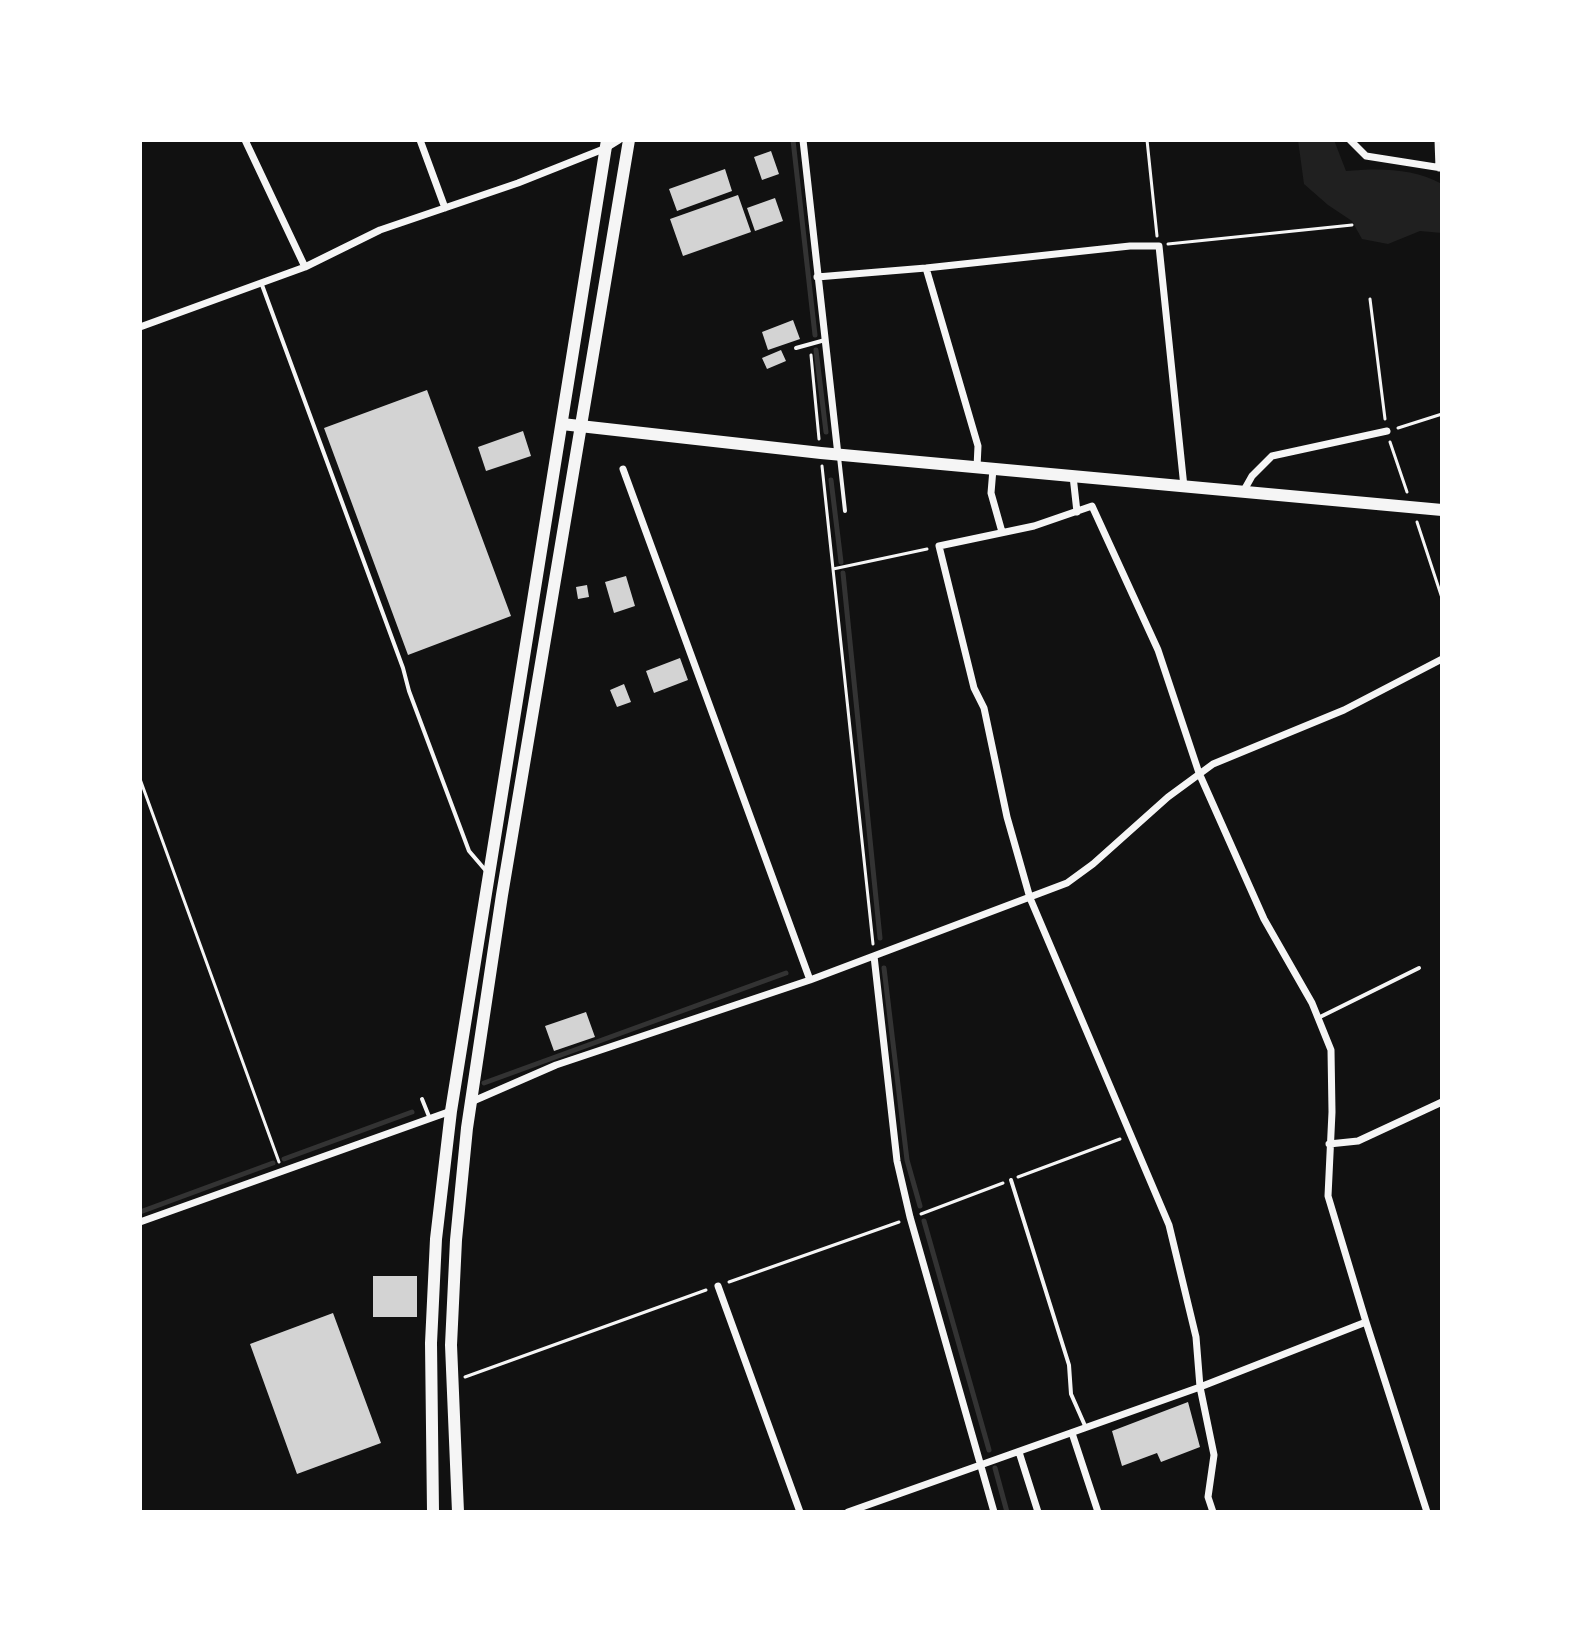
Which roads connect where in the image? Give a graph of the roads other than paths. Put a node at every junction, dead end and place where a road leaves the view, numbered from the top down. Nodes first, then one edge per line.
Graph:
1 (245, 140) edge
2 (420, 140) edge
3 (619, 140) edge
4 (629, 140) edge
5 (803, 140) edge
6 (1350, 140) edge
7 (1438, 140) edge
8 (607, 144) edge
9 (1440, 168) edge
10 (445, 208) junction
11 (305, 267) junction
12 (926, 268) junction
13 (817, 277) junction
14 (262, 282) junction
15 (140, 327) edge
16 (827, 339) junction
17 (796, 348) dead end
18 (562, 424) junction
19 (583, 427) junction
20 (1387, 431) road end
21 (838, 455) junction
22 (977, 467) junction
23 (623, 469) dead end
24 (993, 469) junction
25 (1073, 476) junction
26 (1184, 487) junction
27 (1243, 492) junction
28 (1442, 510) edge
29 (845, 511) dead end
30 (1077, 512) junction
31 (1002, 532) junction
32 (1442, 659) edge
33 (1199, 773) junction
34 (488, 873) junction
35 (1030, 898) junction
36 (874, 956) junction
37 (1419, 968) dead end
38 (810, 980) junction
39 (1318, 1018) junction
40 (422, 1099) dead end
41 (471, 1102) junction
42 (1442, 1102) edge
43 (451, 1111) junction
44 (430, 1119) junction
45 (1329, 1144) junction
46 (1011, 1180) dead end
47 (140, 1222) edge
48 (718, 1286) road end
49 (1366, 1322) junction
50 (1200, 1387) junction
51 (1086, 1428) junction
52 (1072, 1433) junction
53 (1019, 1452) junction
54 (981, 1466) junction
55 (433, 1512) edge
56 (458, 1512) edge
57 (800, 1512) edge
58 (848, 1512) edge
59 (994, 1512) edge
60 (1038, 1512) edge
61 (1098, 1512) edge
62 (1213, 1512) edge
63 (1427, 1512) edge

1 - 11 street
2 - 10 street
3 - 8 street
4 - 19 main road
5 - 13 street
6 - 9 street
7 - 9 street
8 - 10 street
8 - 18 main road
10 - 11 street
11 - 14 street
12 - 13 street
12 - 22 street
12 - 26 street
13 - 16 street
14 - 15 street
14 - 34 lane
16 - 17 lane
16 - 21 street
18 - 19 main road
18 - 34 main road
19 - 21 main road
19 - 41 main road
20 - 27 street
21 - 22 main road
21 - 29 lane
22 - 24 main road
23 - 38 street
24 - 25 main road
24 - 31 street
25 - 26 main road
25 - 30 street
26 - 27 main road
27 - 28 main road
30 - 31 street
30 - 33 street
31 - 35 street
32 - 33 street
33 - 35 street
33 - 39 street
34 - 43 main road
35 - 36 street
35 - 50 street
36 - 38 street
36 - 54 street
37 - 39 lane
38 - 41 street
39 - 45 street
40 - 44 lane
41 - 56 main road
42 - 45 street
43 - 44 street
43 - 55 main road
44 - 47 street
45 - 49 street
46 - 51 lane
48 - 57 street
49 - 50 street
49 - 63 street
50 - 51 street
50 - 62 street
51 - 52 street
52 - 53 street
52 - 61 street
53 - 54 street
53 - 60 street
54 - 58 street
54 - 59 street

